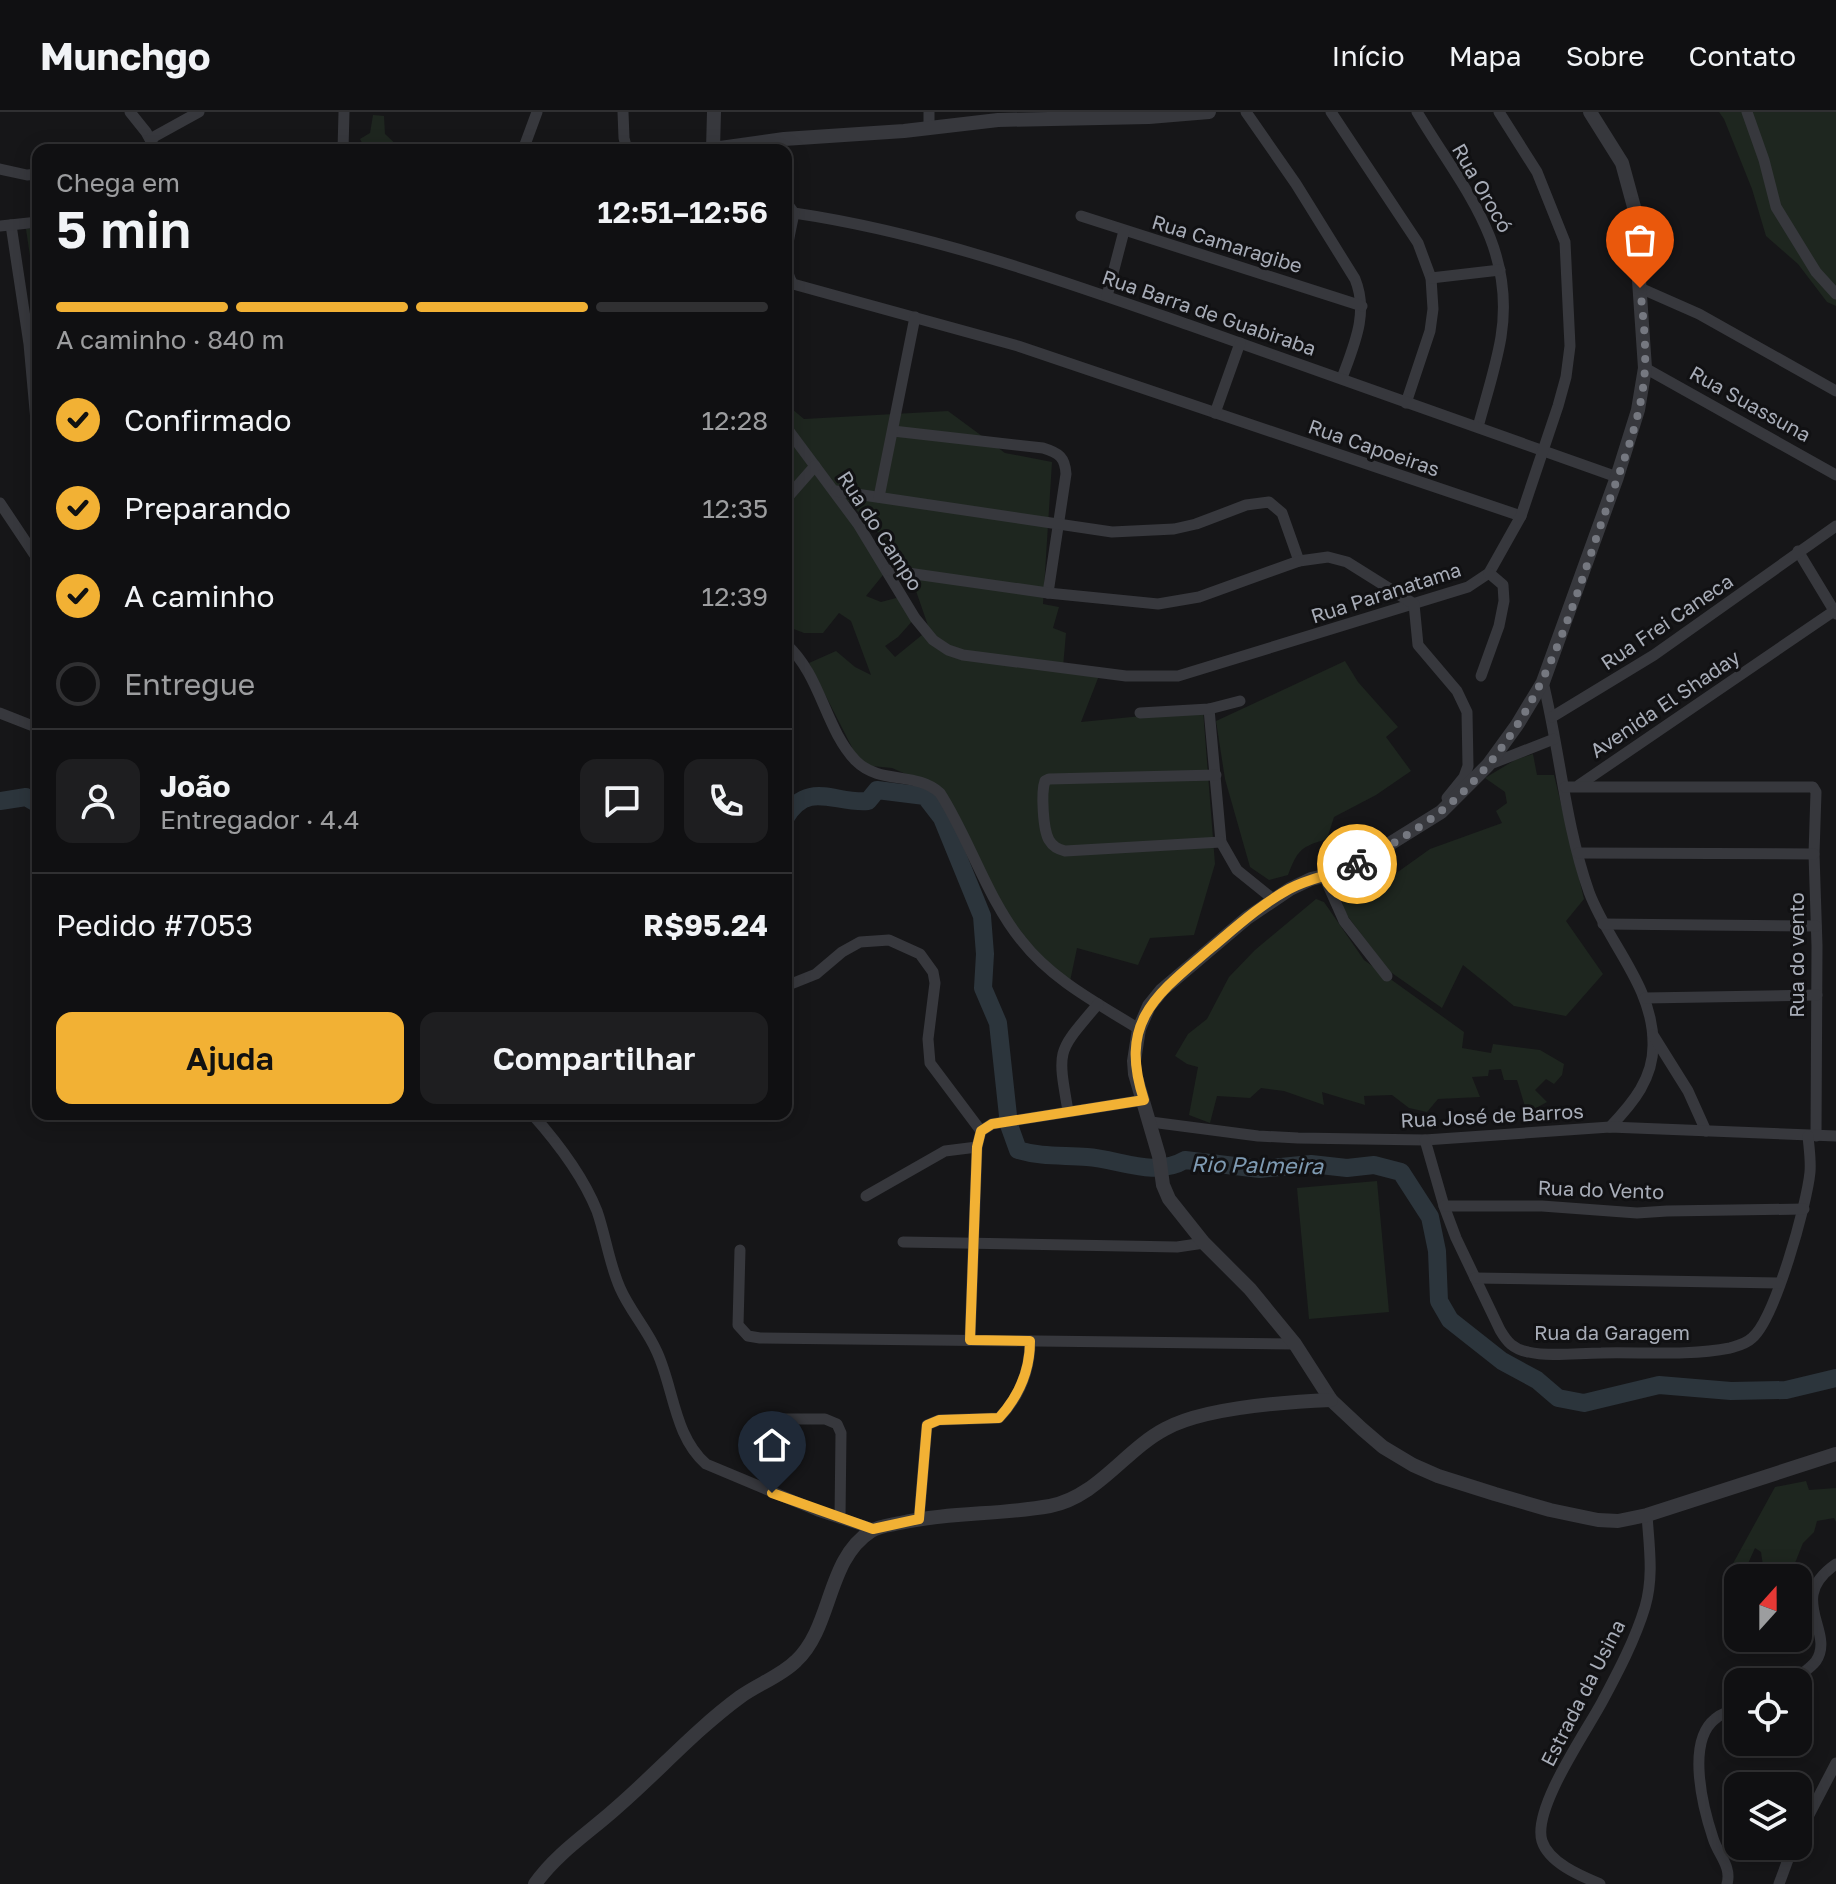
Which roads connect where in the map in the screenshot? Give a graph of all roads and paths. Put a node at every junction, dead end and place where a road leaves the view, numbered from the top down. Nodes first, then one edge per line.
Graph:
1 (130, 112) edge
2 (199, 112) edge
3 (344, 112) edge
4 (537, 112) edge
5 (623, 112) edge
6 (714, 112) edge
7 (1209, 112) edge
8 (1246, 112) edge
9 (1331, 112) edge
10 (1417, 112) edge
11 (1499, 112) edge
12 (1590, 112) edge
13 (1747, 112) edge
14 (1077, 114) edge
15 (998, 116) edge
16 (929, 120) edge
17 (152, 144) edge
18 (154, 144) edge
19 (343, 144) edge
20 (525, 144) edge
21 (626, 144) edge
22 (711, 144) edge
23 (761, 144) edge
24 (0, 169) edge
25 (32, 175) edge
26 (792, 210) edge
27 (794, 213) junction
28 (1081, 216) dead end
29 (32, 223) edge
30 (792, 224) edge
31 (5, 226) edge
32 (1124, 231) junction
33 (1500, 270) junction
34 (1431, 278) junction
35 (792, 282) edge
36 (1640, 288) junction
37 (1836, 294) edge
38 (1107, 296) junction
39 (1362, 306) junction
40 (915, 317) junction
41 (1240, 343) junction
42 (1645, 368) junction
43 (32, 377) edge
44 (1342, 378) junction
45 (1836, 391) edge
46 (1406, 403) junction
47 (1215, 413) junction
48 (1478, 427) junction
49 (893, 431) junction
50 (792, 435) edge
51 (1543, 451) junction
52 (815, 466) junction
53 (1836, 475) edge
54 (1617, 477) junction
55 (836, 491) junction
56 (792, 492) edge
57 (879, 497) junction
58 (0, 503) edge
59 (1521, 516) junction
60 (1058, 525) junction
61 (1836, 526) edge
62 (32, 551) edge
63 (1798, 551) junction
64 (1299, 561) junction
65 (887, 570) junction
66 (1489, 573) junction
67 (1048, 593) junction
68 (1414, 604) junction
69 (1835, 612) edge
70 (948, 650) joint
71 (792, 651) edge
72 (1481, 676) dead end
73 (1543, 682) junction
74 (1240, 701) dead end
75 (1209, 709) junction
76 (0, 713) edge
77 (1140, 713) dead end
78 (1552, 717) junction
79 (32, 726) edge
80 (1554, 739) junction
81 (1488, 765) junction
82 (1216, 775) junction
83 (1578, 785) junction
84 (1565, 787) junction
85 (1423, 825) junction
86 (1221, 842) junction
87 (1578, 853) junction
88 (1814, 854) junction
89 (1324, 876) junction
90 (1273, 899) junction
91 (1603, 924) junction
92 (1816, 926) junction
93 (1387, 976) dead end
94 (792, 984) edge
95 (1817, 995) junction
96 (1645, 998) junction
97 (1098, 1004) junction
98 (1139, 1029) junction
99 (1653, 1034) junction
100 (1144, 1100) junction
101 (1068, 1111) junction
102 (536, 1120) edge
103 (1151, 1122) junction
104 (1610, 1127) junction
105 (986, 1128) junction
106 (1706, 1131) junction
107 (1812, 1136) junction
108 (1836, 1136) edge
109 (1425, 1140) junction
110 (977, 1147) junction
111 (866, 1196) dead end
112 (1444, 1206) junction
113 (1804, 1209) junction
114 (903, 1242) dead end
115 (1204, 1243) junction
116 (973, 1246) junction
117 (740, 1250) dead end
118 (1475, 1278) junction
119 (1779, 1283) junction
120 (970, 1340) junction
121 (1030, 1341) junction
122 (1295, 1344) junction
123 (1331, 1400) junction
124 (772, 1419) dead end
125 (1836, 1454) edge
126 (1647, 1515) junction
127 (840, 1518) junction
128 (919, 1519) junction
129 (873, 1529) junction
130 (1836, 1564) edge
131 (1808, 1668) edge
132 (1724, 1715) edge
133 (1836, 1763) edge
134 (1812, 1809) edge
135 (1788, 1860) edge
136 (535, 1884) edge
137 (1600, 1884) edge
138 (1727, 1884) edge
139 (1779, 1884) edge

1 - 17 street
2 - 18 street
3 - 19 street
4 - 20 street
5 - 21 street
6 - 22 street
7 - 14 street
8 - 39 street
9 - 34 street
10 - 33 street, Rua Orocó
11 - 51 street, Rua Paranatama
12 - 36 street
13 - 37 street
14 - 15 street
15 - 16 street
16 - 23 street
24 - 25 street
26 - 27 street
27 - 30 street, Rua Capoeiras
27 - 38 street, Rua Barra de Guabiraba
28 - 32 street, Rua Camaragibe
29 - 31 street
31 - 43 street
32 - 38 street
32 - 39 street, Rua Camaragibe
33 - 34 street
33 - 48 street, Rua Orocó
34 - 46 street
35 - 40 street, Rua Capoeiras
36 - 42 street
36 - 45 street
38 - 41 street, Rua Barra de Guabiraba
39 - 44 street
40 - 47 street, Rua Capoeiras
40 - 49 street
41 - 44 street, Rua Barra de Guabiraba
41 - 47 street
42 - 53 street, Rua Suassuna
42 - 54 street
44 - 46 street, Rua Barra de Guabiraba
46 - 48 street, Rua Barra de Guabiraba
47 - 59 street, Rua Capoeiras
48 - 51 street, Rua Barra de Guabiraba
49 - 57 street
49 - 60 street
50 - 52 street, Rua do Campo
51 - 54 street, Rua Barra de Guabiraba
51 - 59 street, Rua Paranatama
52 - 55 street, Rua do Campo
52 - 56 street
54 - 73 street
55 - 57 street
55 - 65 street, Rua do Campo
57 - 60 street
58 - 62 street
59 - 66 street, Rua Paranatama
60 - 64 street
60 - 67 street
61 - 63 street, Rua Frei Caneca
63 - 69 street
63 - 78 street, Rua Frei Caneca
64 - 67 street
64 - 68 street
65 - 67 street
65 - 70 street, Rua do Campo
66 - 68 street, Rua Paranatama
66 - 72 street
68 - 70 street, Rua Paranatama
68 - 85 street
69 - 83 street, Avenida El Shaday
71 - 97 street
73 - 78 street
73 - 81 street
74 - 75 street
75 - 77 street
75 - 82 street
76 - 79 street
78 - 80 street
80 - 81 street
80 - 84 street
81 - 85 street
82 - 86 street
82 - 86 street
83 - 84 street
83 - 88 street, Rua do vento
84 - 87 street
85 - 89 street
86 - 90 street
87 - 88 street
87 - 91 street
88 - 92 street, Rua do vento
89 - 90 street
89 - 93 street
90 - 98 street
91 - 92 street
91 - 96 street
92 - 95 street, Rua do vento
94 - 105 street
95 - 96 street, Rua do Vento
95 - 107 street, Rua do vento
96 - 99 street
97 - 98 street
97 - 101 street
98 - 100 street
99 - 104 street
99 - 106 street
100 - 101 street
100 - 103 street
101 - 105 street
102 - 127 street
103 - 109 street, Rua José de Barros
103 - 115 street
104 - 106 street, Rua José de Barros
104 - 109 street, Rua José de Barros
105 - 110 street
106 - 107 street, Rua José de Barros
107 - 108 street, Rua José de Barros
107 - 113 street
109 - 112 street, Rua da Garagem
110 - 111 street
110 - 116 street
112 - 113 street, Rua do Vento
112 - 118 street, Rua da Garagem
113 - 119 street
114 - 116 street
115 - 116 street
115 - 122 street
116 - 120 street
117 - 120 street
118 - 119 street
118 - 119 street, Rua da Garagem
120 - 121 street
121 - 122 street
121 - 128 street
122 - 123 street
123 - 126 street
123 - 128 street
124 - 127 street
125 - 126 street
126 - 137 street, Estrada da Usina
127 - 129 street
128 - 129 street
129 - 136 street
130 - 131 street
132 - 138 street
133 - 134 street
135 - 139 street

